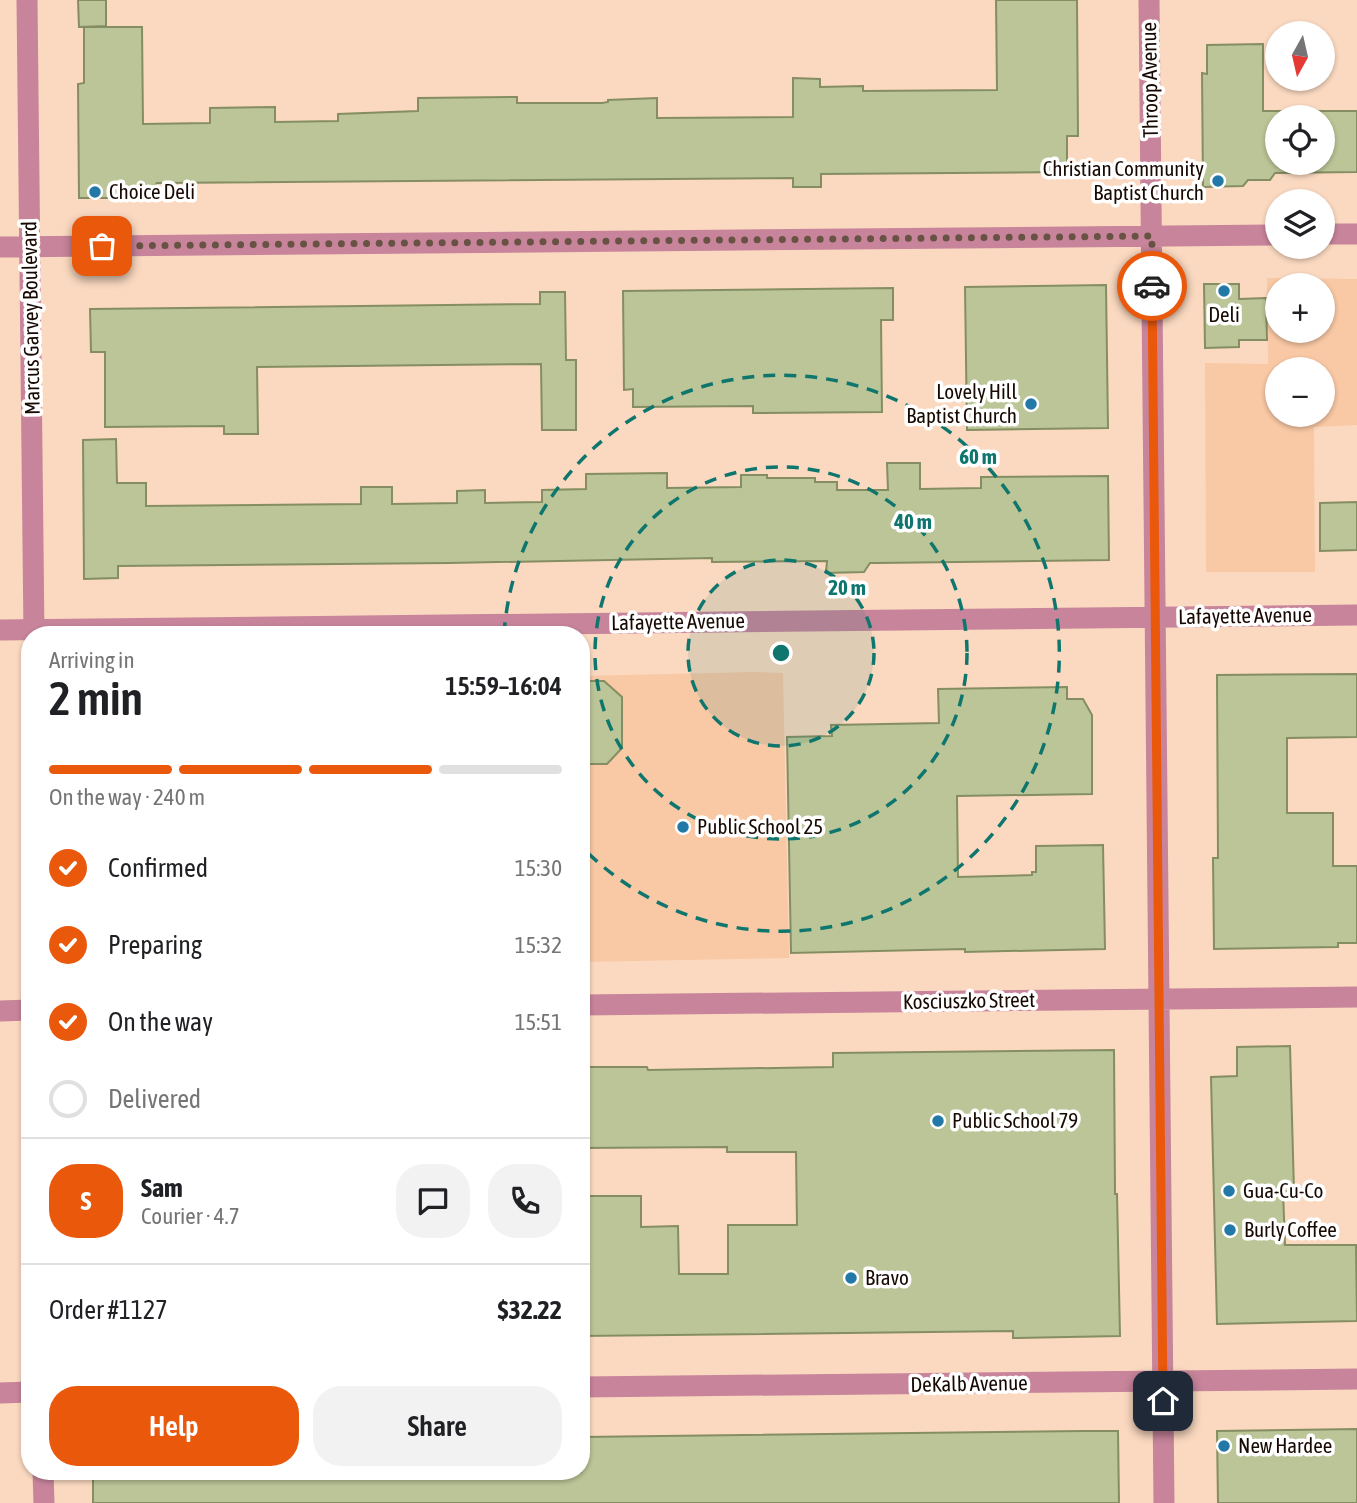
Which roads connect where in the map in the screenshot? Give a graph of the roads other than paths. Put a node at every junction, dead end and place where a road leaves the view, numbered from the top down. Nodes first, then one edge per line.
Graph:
1 (27, 0) edge
2 (1149, 0) edge
3 (1335, 234) edge
4 (1357, 234) edge
5 (1265, 235) edge
6 (1152, 236) junction
7 (0, 247) edge
8 (30, 247) junction
9 (1357, 615) edge
10 (1156, 617) junction
11 (34, 626) edge
12 (483, 626) edge
13 (0, 630) edge
14 (21, 631) edge
15 (1357, 997) edge
16 (1159, 999) junction
17 (590, 1005) edge
18 (21, 1010) edge
19 (0, 1011) edge
20 (1357, 1380) edge
21 (1163, 1381) junction
22 (590, 1387) edge
23 (21, 1392) edge
24 (0, 1393) edge
25 (43, 1480) edge
26 (44, 1503) edge
27 (1164, 1503) edge

1 - 8 street, Marcus Garvey Boulevard
2 - 6 street, Throop Avenue
3 - 4 street
5 - 6 street
6 - 8 street
6 - 10 street, Throop Avenue
7 - 8 street
8 - 11 street, Marcus Garvey Boulevard
9 - 10 street, Lafayette Avenue
10 - 12 street, Lafayette Avenue
10 - 16 street, Throop Avenue
13 - 14 street, Lafayette Avenue
15 - 16 street, Kosciuszko Street
16 - 17 street, Kosciuszko Street
16 - 21 street, Throop Avenue
18 - 19 street
20 - 21 street, DeKalb Avenue
21 - 22 street, DeKalb Avenue
21 - 27 street, Throop Avenue
23 - 24 street
25 - 26 street

